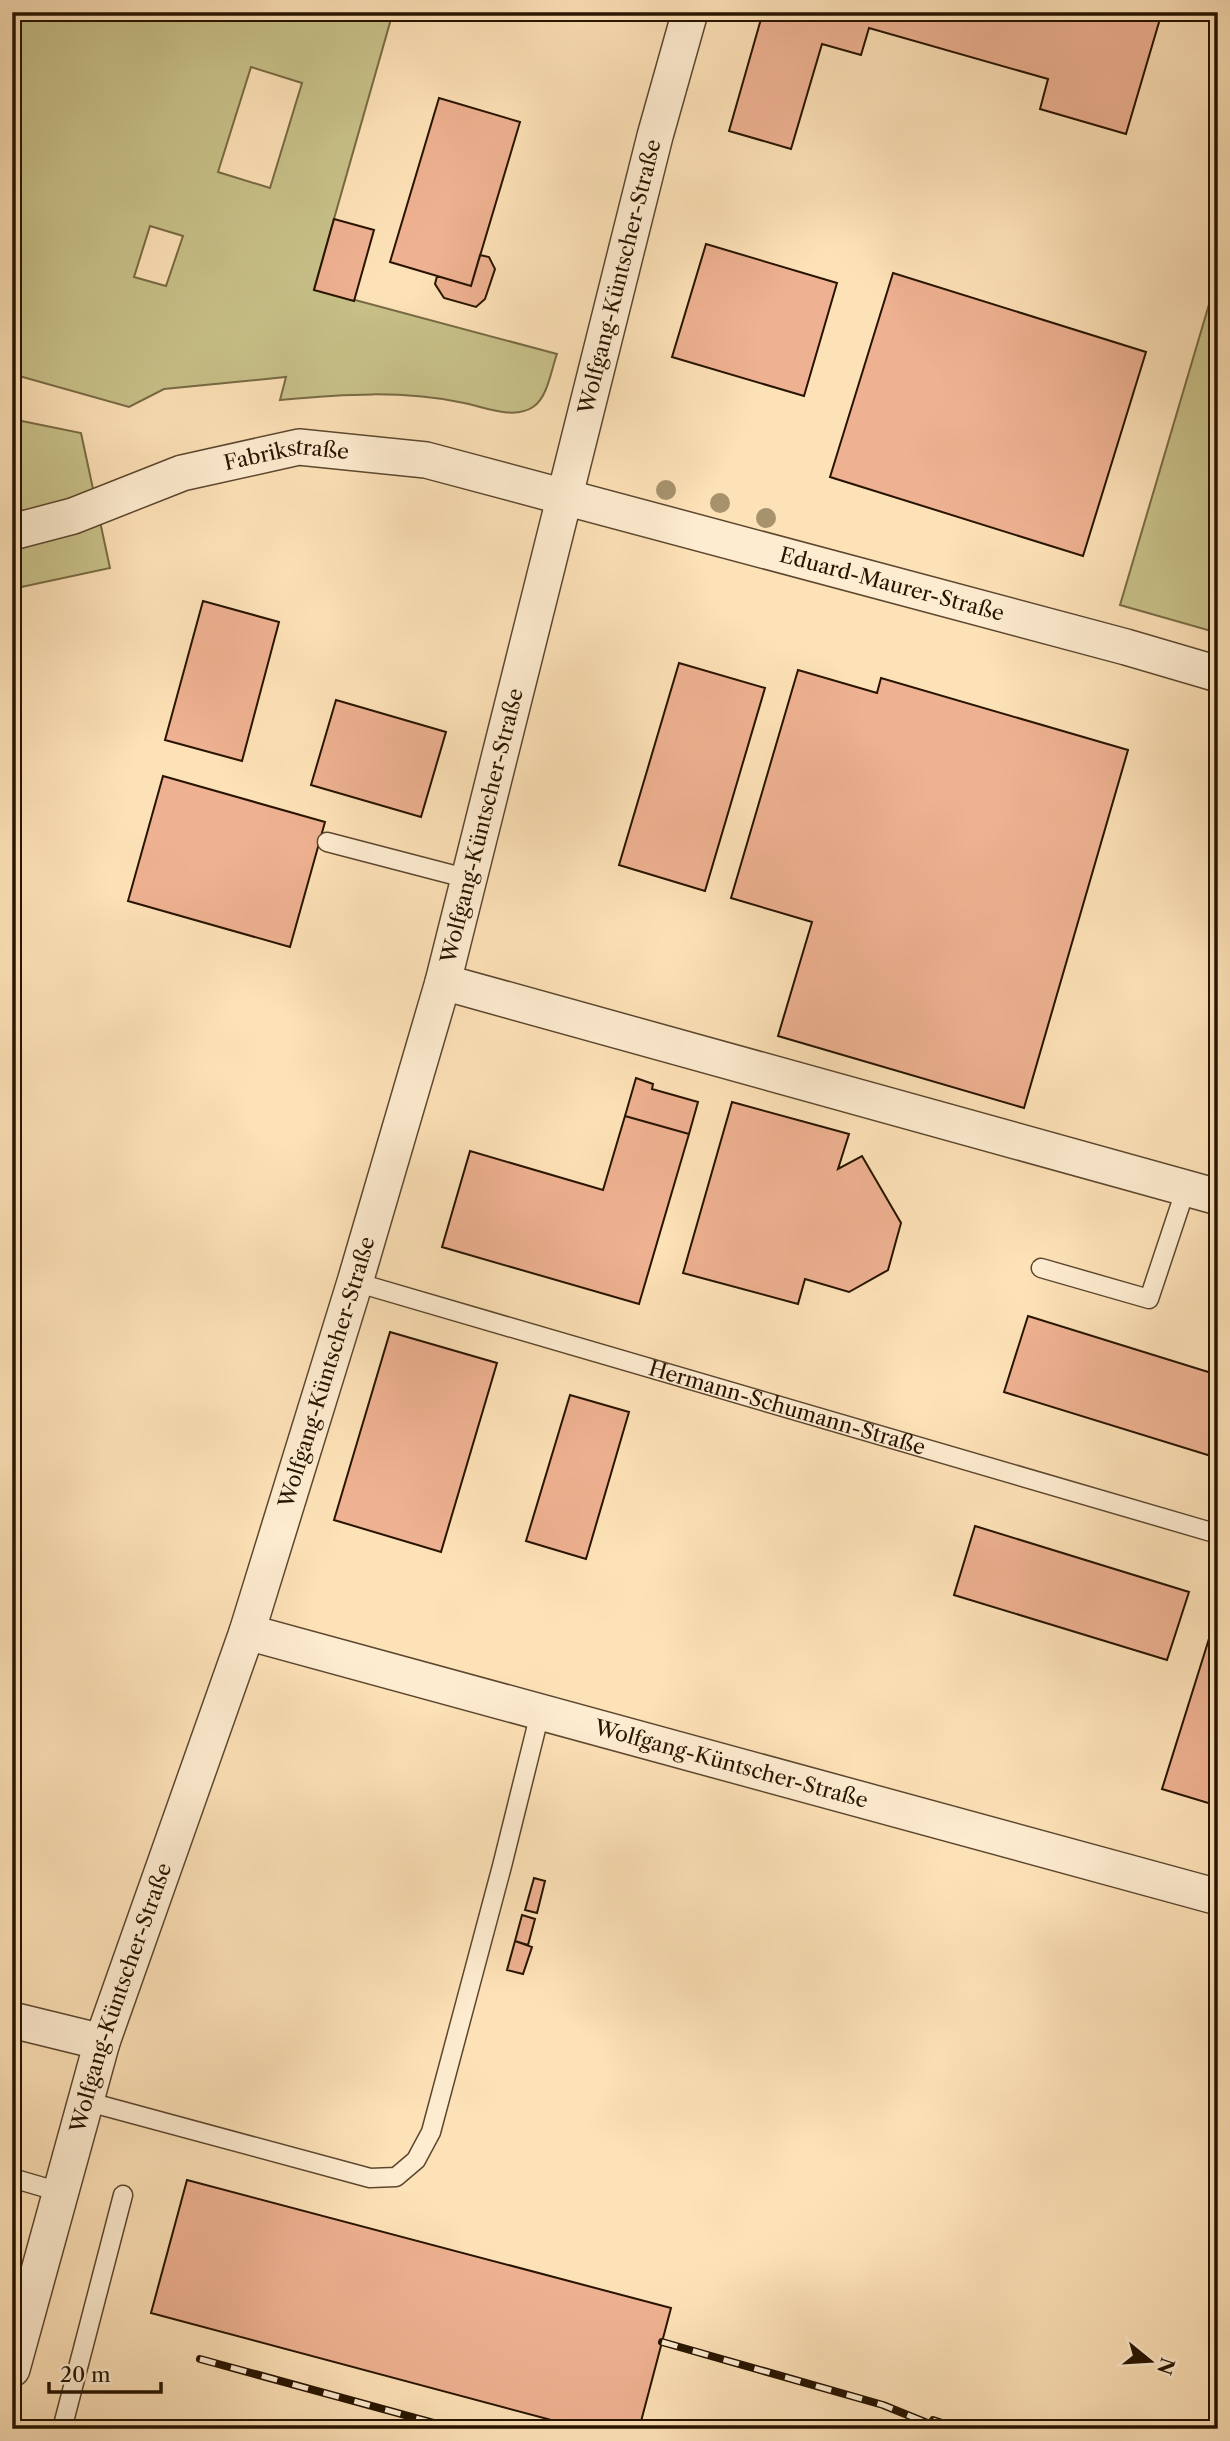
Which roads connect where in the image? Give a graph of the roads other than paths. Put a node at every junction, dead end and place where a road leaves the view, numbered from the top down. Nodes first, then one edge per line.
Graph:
1 (690, 12) edge
2 (566, 497) junction
3 (12, 533) edge
4 (1218, 674) edge
5 (327, 842) dead end
6 (469, 879) junction
7 (443, 982) junction
8 (1202, 1193) edge
9 (1041, 1268) dead end
10 (355, 1282) junction
11 (1218, 1534) edge
12 (247, 1632) junction
13 (540, 1713) junction
14 (1218, 1897) edge
15 (12, 2020) edge
16 (102, 2042) junction
17 (85, 2101) junction
18 (12, 2178) edge
19 (60, 2192) junction
20 (123, 2195) dead end
21 (12, 2369) edge
22 (62, 2429) edge

1 - 2 street, Wolfgang-Küntscher-Straße
2 - 3 street, Fabrikstraße
2 - 4 street, Eduard-Maurer-Straße
2 - 6 street, Wolfgang-Küntscher-Straße
5 - 6 lane
6 - 7 street, Wolfgang-Küntscher-Straße
7 - 8 street
7 - 10 street, Wolfgang-Küntscher-Straße
8 - 9 lane
10 - 11 lane, Hermann-Schumann-Straße
10 - 12 street, Wolfgang-Küntscher-Straße
12 - 13 street, Wolfgang-Küntscher-Straße
12 - 16 street, Wolfgang-Küntscher-Straße
13 - 14 street, Wolfgang-Küntscher-Straße
13 - 17 lane
15 - 16 street
16 - 17 street, Wolfgang-Küntscher-Straße
17 - 19 street, Wolfgang-Küntscher-Straße
18 - 19 lane
19 - 21 street, Wolfgang-Küntscher-Straße
20 - 22 lane

